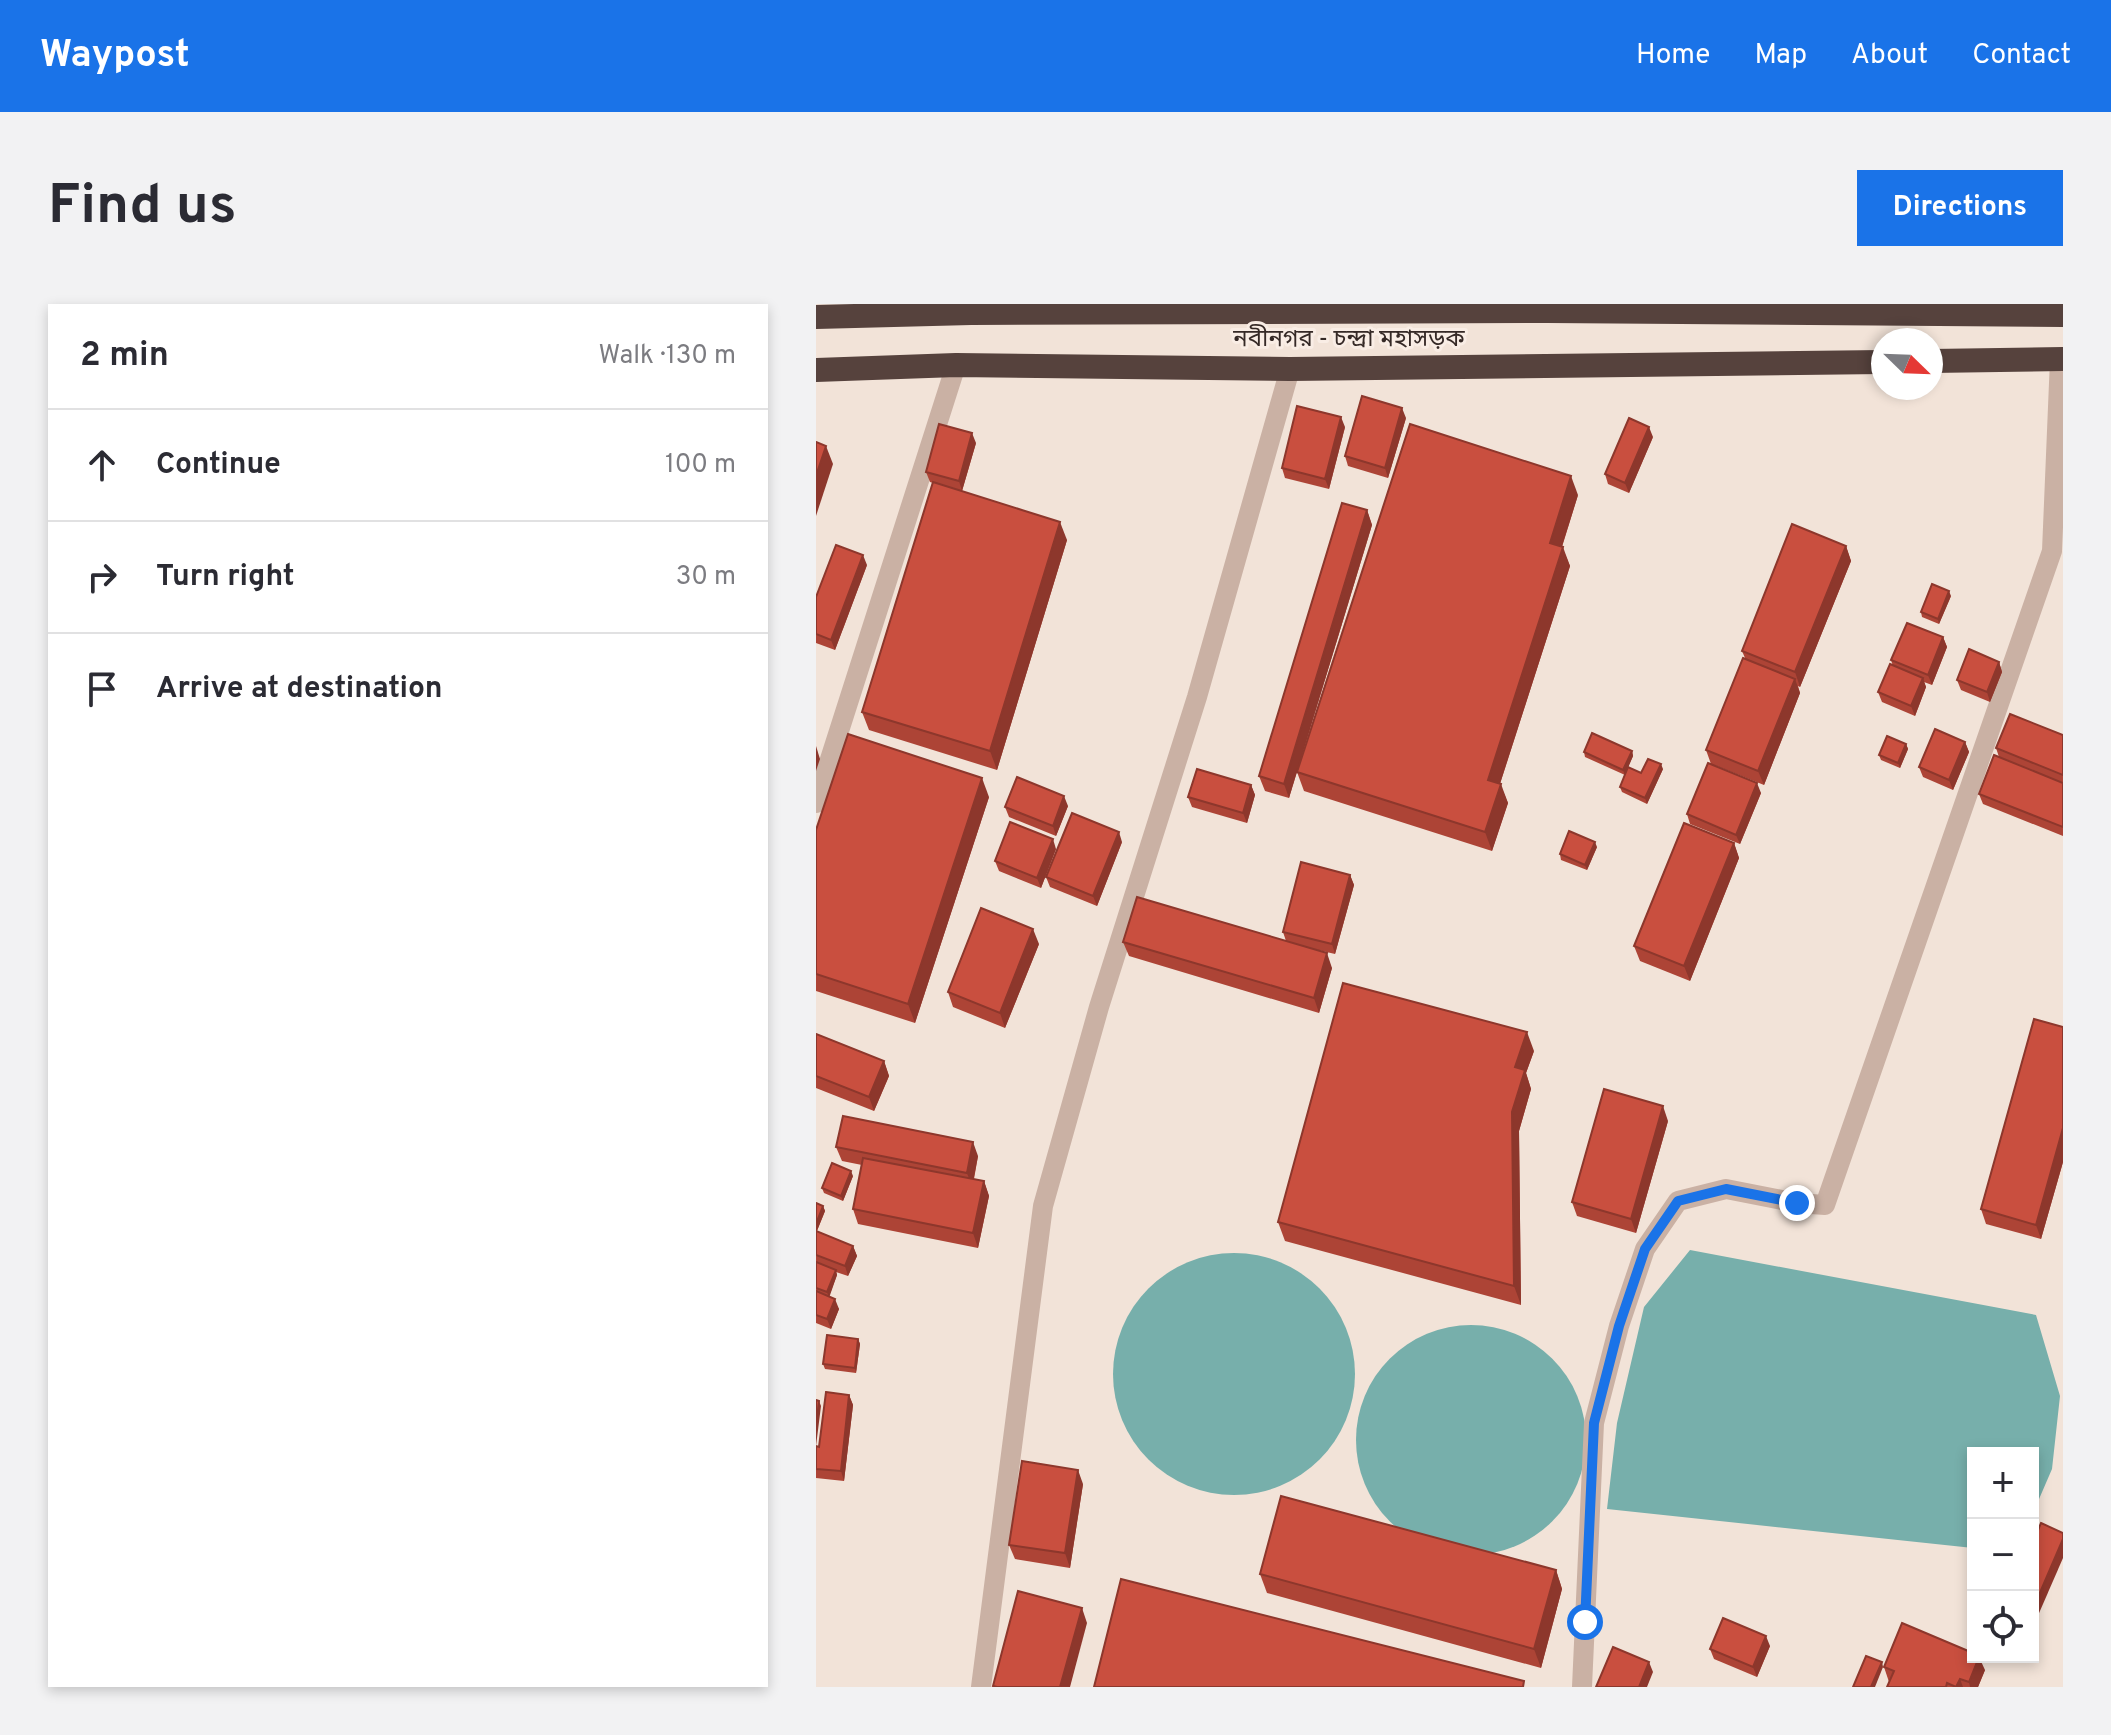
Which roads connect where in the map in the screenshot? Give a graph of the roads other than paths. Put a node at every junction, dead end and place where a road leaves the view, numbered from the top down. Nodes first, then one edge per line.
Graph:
1 (1550, 308) edge
2 (2063, 315) edge
3 (816, 317) edge
4 (2062, 359) edge
5 (1943, 361) edge
6 (1871, 362) edge
7 (956, 365) junction
8 (1290, 369) junction
9 (816, 370) edge
10 (816, 803) edge
11 (981, 1687) edge
12 (1582, 1687) edge

1 - 2 highway, নবীনগর - চন্দ্রা মহাসড়ক
1 - 3 highway, নবীনগর - চন্দ্রা মহাসড়ক
4 - 5 highway
4 - 12 street
6 - 8 highway, নবীনগর - চন্দ্রা মহাসড়ক
7 - 8 highway, নবীনগর - চন্দ্রা মহাসড়ক
7 - 9 highway, নবীনগর - চন্দ্রা মহাসড়ক
7 - 10 street
8 - 11 street

